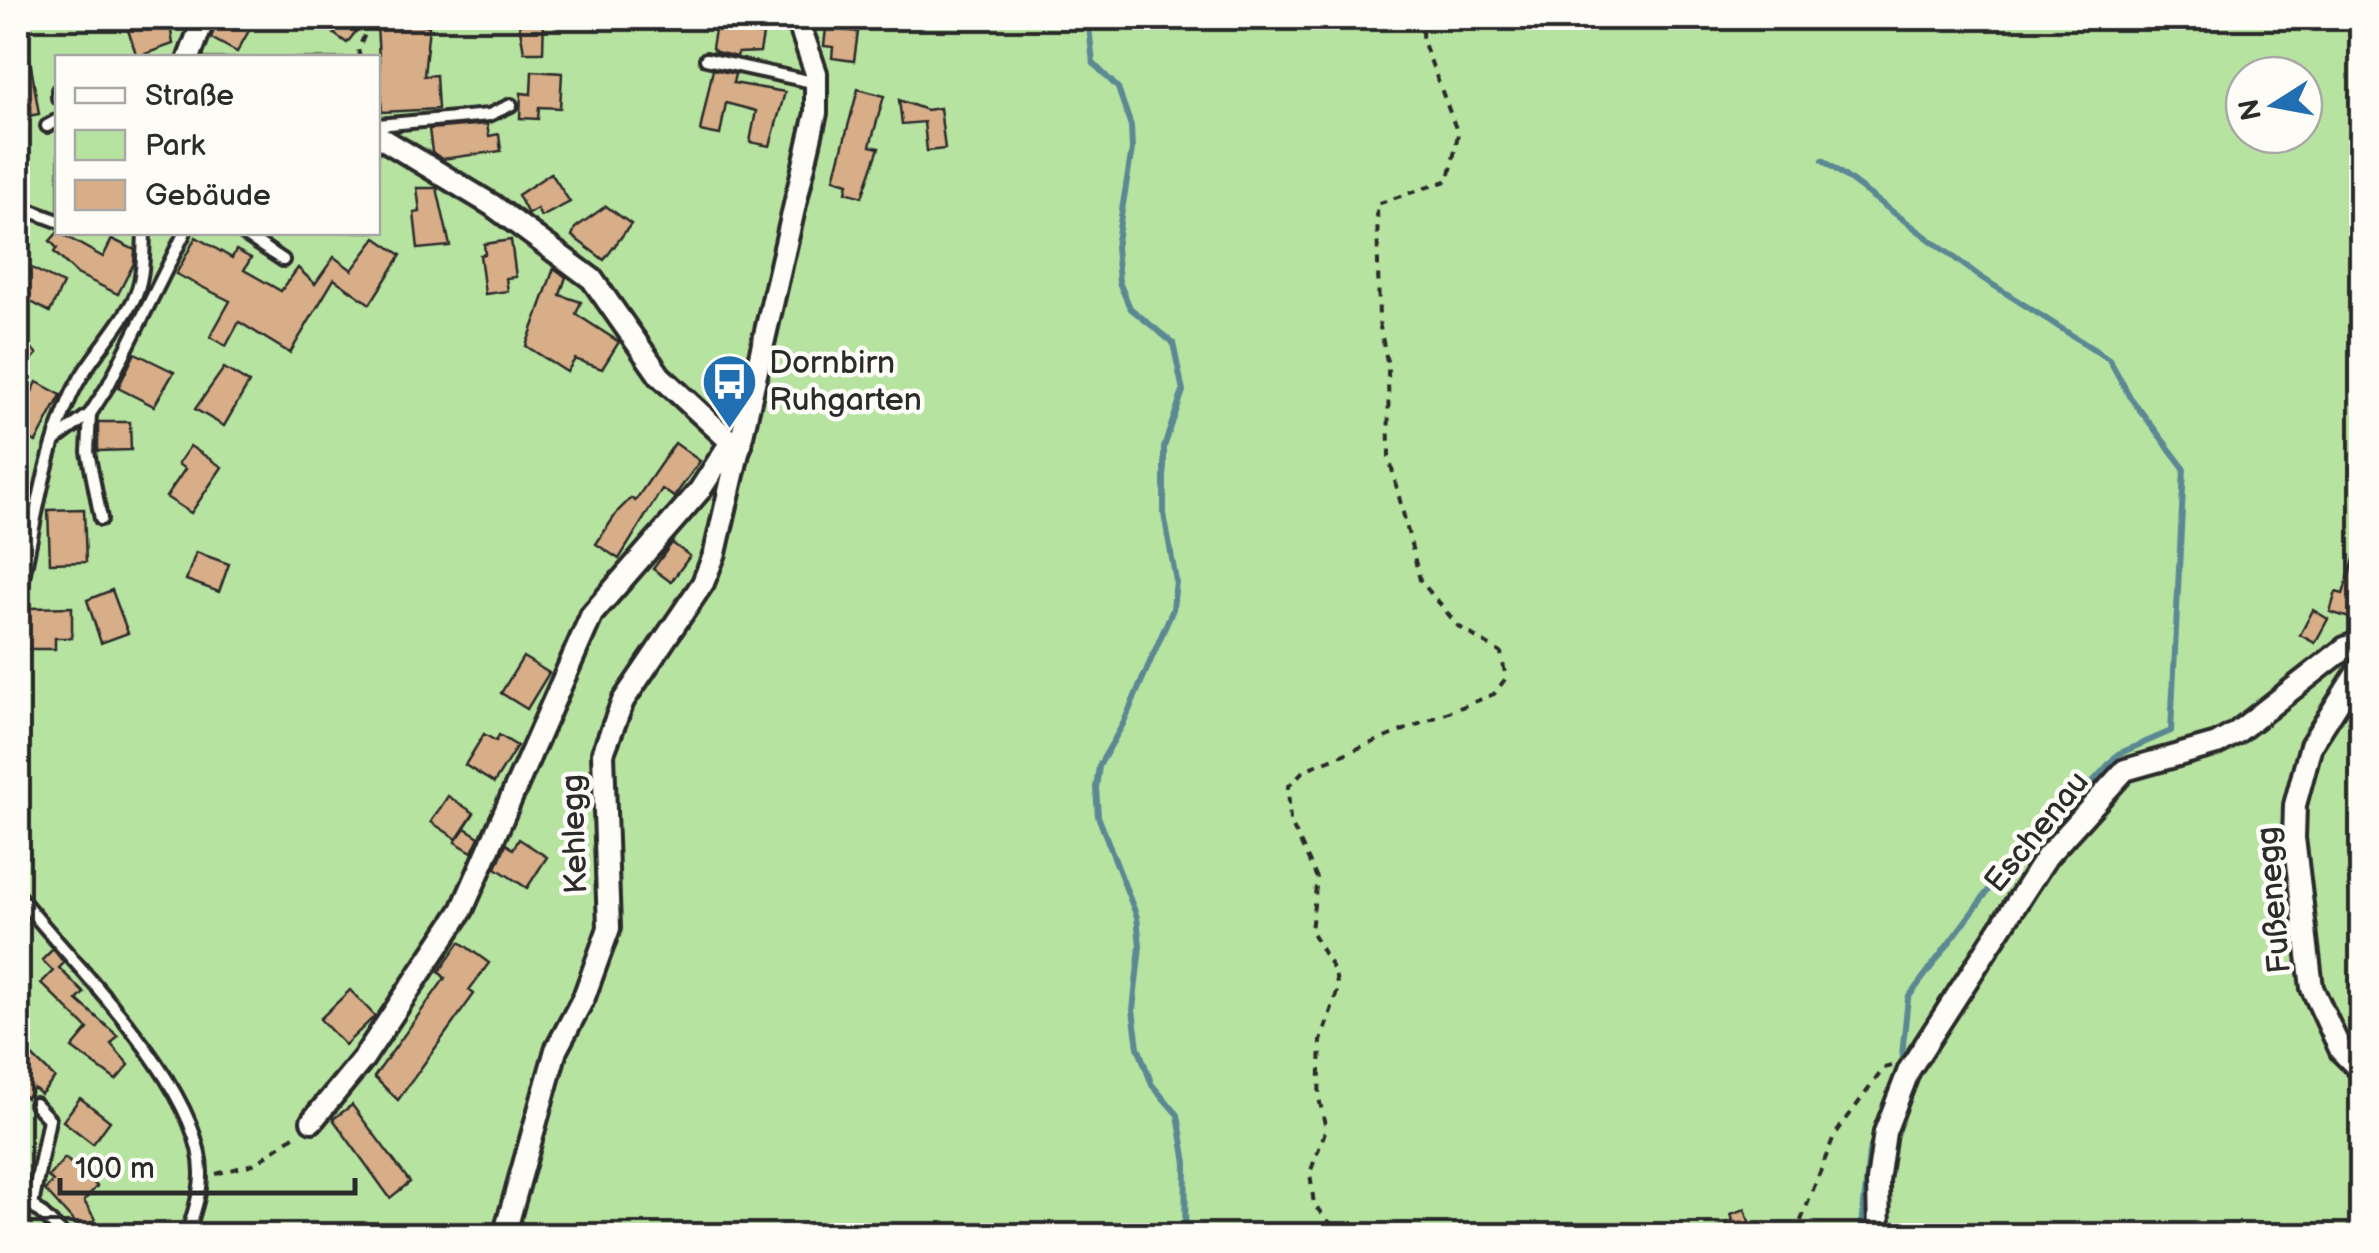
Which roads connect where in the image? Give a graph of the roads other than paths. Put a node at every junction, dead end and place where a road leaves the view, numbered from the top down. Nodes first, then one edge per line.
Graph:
1 (797, 18) edge
2 (197, 20) edge
3 (190, 55) edge
4 (706, 59) dead end
5 (817, 83) junction
6 (511, 105) dead end
7 (380, 125) edge
8 (380, 137) edge
9 (18, 206) edge
10 (55, 220) edge
11 (144, 235) edge
12 (183, 235) edge
13 (246, 235) edge
14 (283, 260) dead end
15 (90, 414) junction
16 (54, 440) junction
17 (737, 444) junction
18 (101, 519) dead end
19 (18, 600) edge
20 (2362, 641) edge
21 (2362, 665) edge
22 (18, 896) edge
23 (2362, 1072) edge
24 (35, 1104) dead end
25 (312, 1121) road end
26 (18, 1191) edge
27 (32, 1204) junction
28 (65, 1236) edge
29 (187, 1236) edge
30 (504, 1236) edge
31 (1879, 1236) edge

1 - 5 street, Kehlegg
2 - 3 street
4 - 5 lane
5 - 17 street, Kehlegg
6 - 7 lane
8 - 17 street
9 - 10 lane
11 - 16 lane
12 - 15 lane
13 - 14 lane
15 - 16 lane
15 - 18 lane
16 - 19 lane
17 - 25 street, Kehlegg
17 - 30 street, Kehlegg
20 - 31 street, Eschenau
21 - 23 street, Fußenegg
22 - 29 lane
24 - 27 lane
26 - 27 lane
27 - 28 lane

